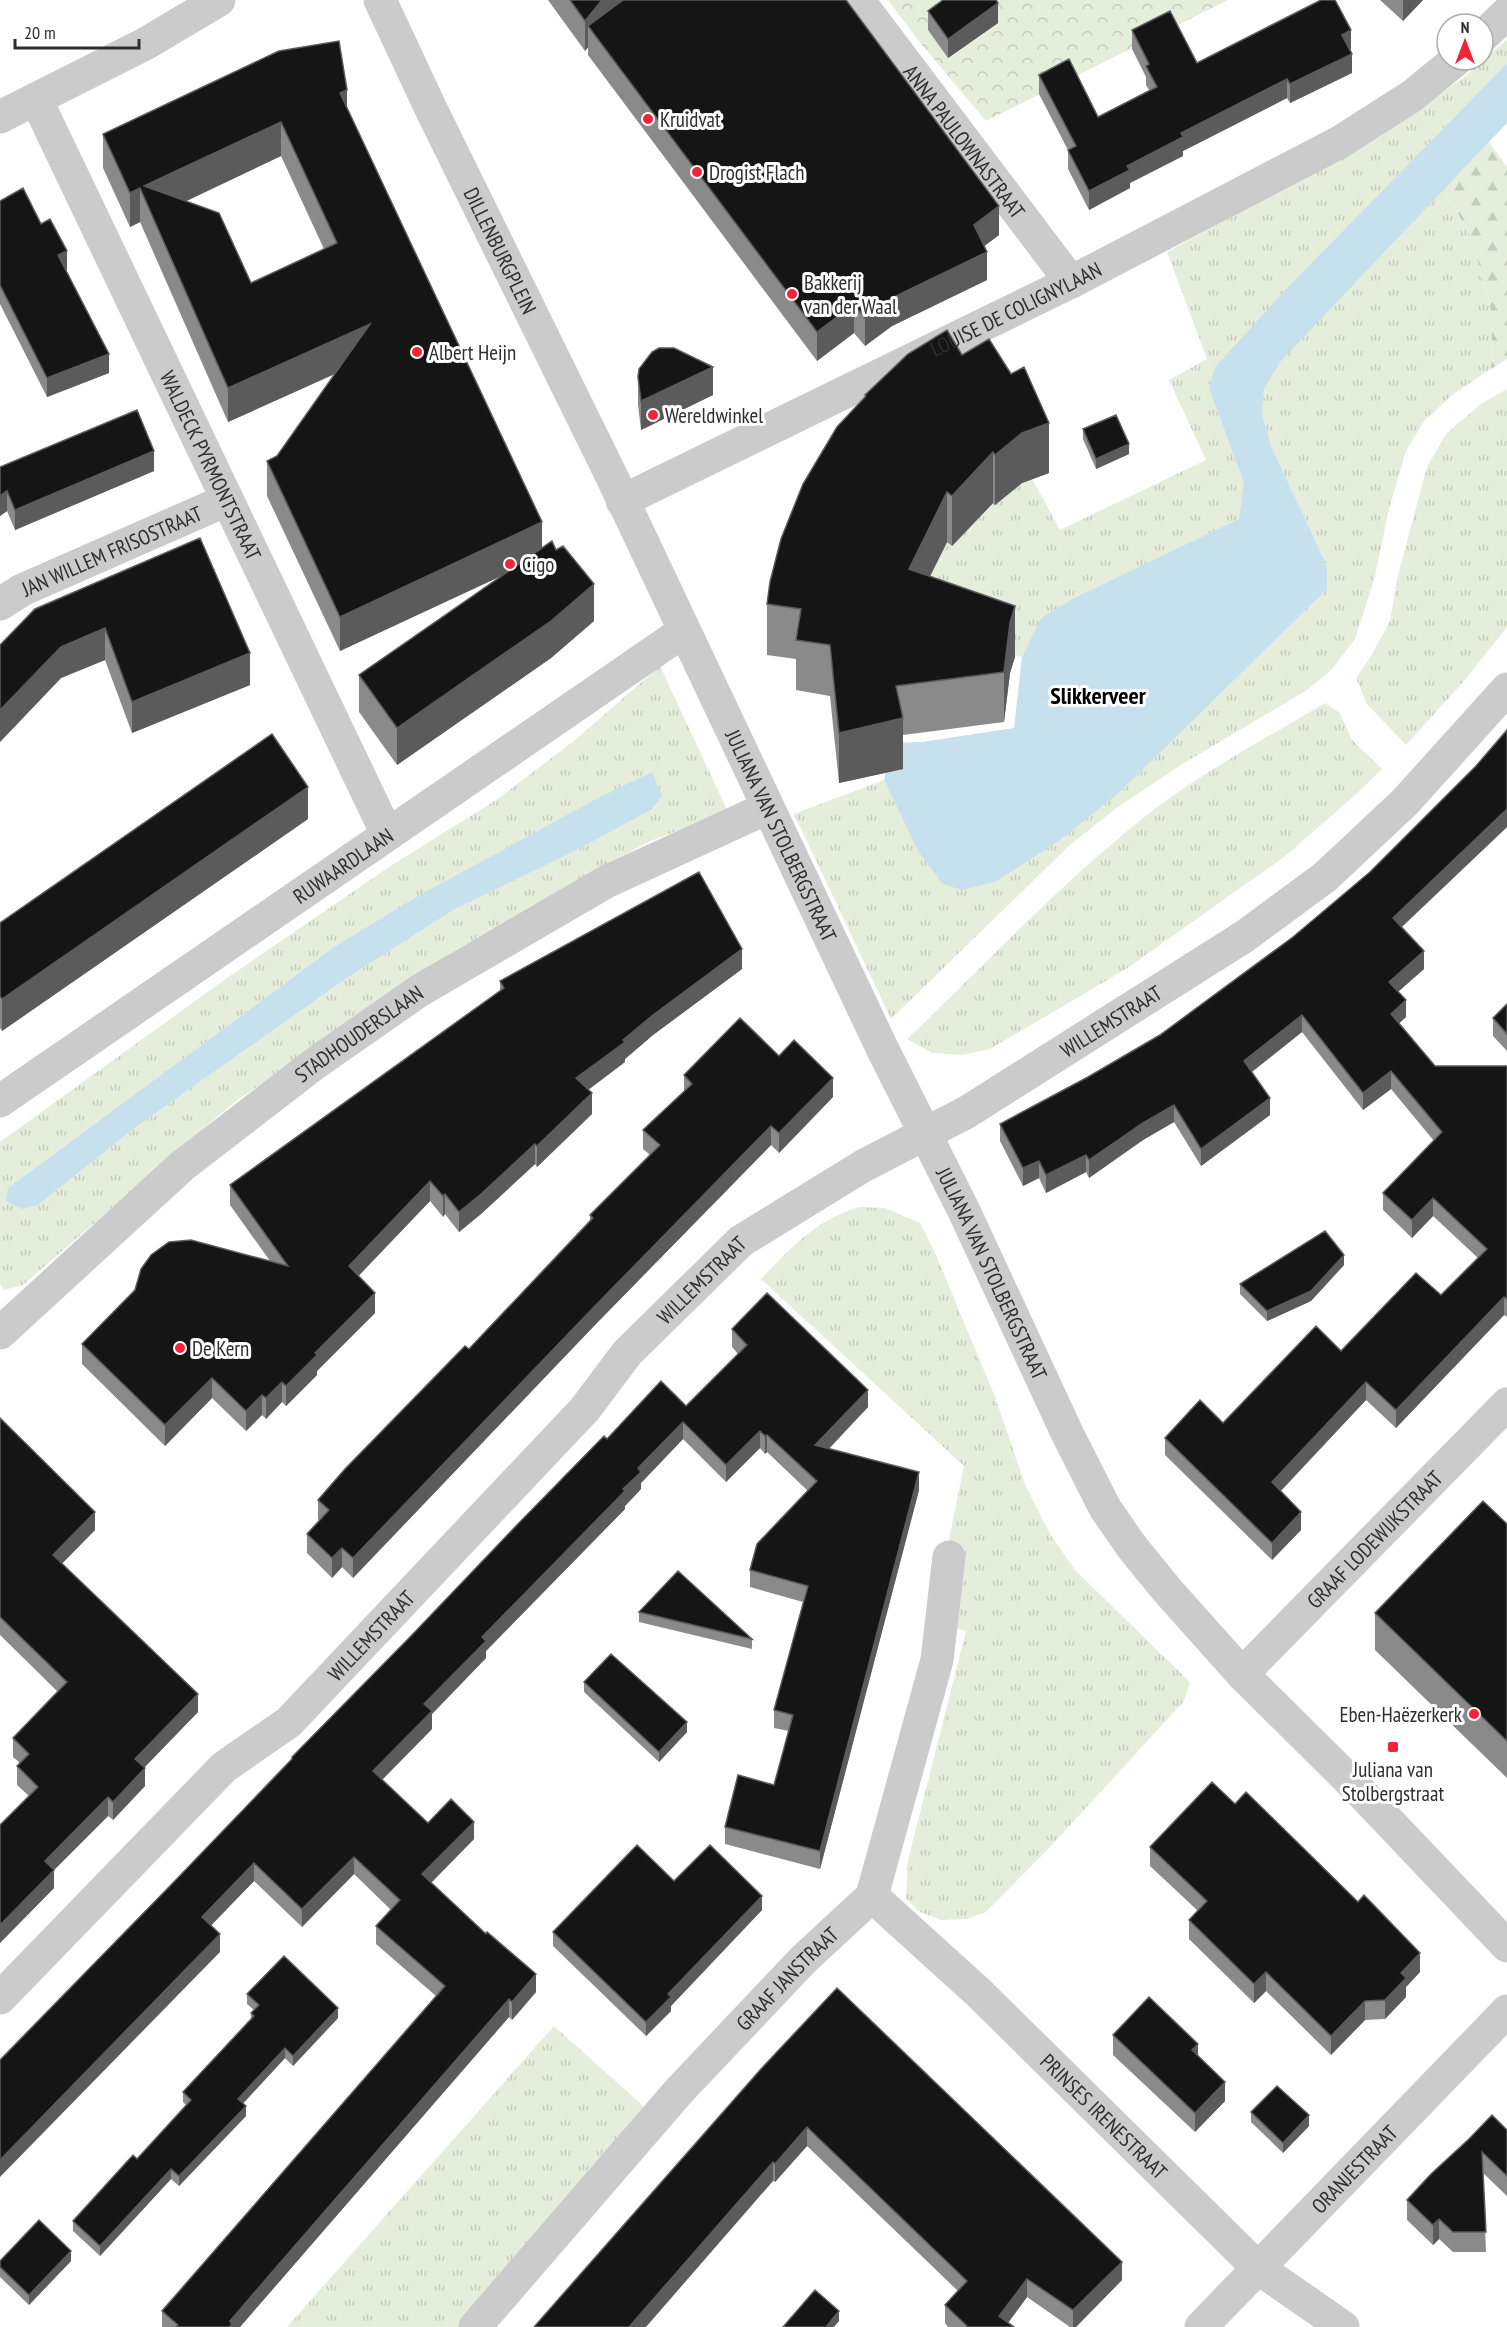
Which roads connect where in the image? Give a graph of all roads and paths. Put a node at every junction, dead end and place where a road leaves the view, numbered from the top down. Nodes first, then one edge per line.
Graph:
1 (219, 0) edge
2 (380, 0) edge
3 (858, 0) edge
4 (1507, 13) edge
5 (1495, 24) edge
6 (1441, 72) edge
7 (36, 99) junction
8 (0, 117) edge
9 (1071, 282) junction
10 (227, 500) junction
11 (622, 501) junction
12 (0, 604) edge
13 (684, 631) junction
14 (1507, 689) edge
15 (767, 807) junction
16 (387, 834) junction
17 (0, 1101) edge
18 (924, 1135) junction
19 (0, 1332) edge
20 (1507, 1404) edge
21 (950, 1557) dead end
22 (1242, 1674) junction
23 (872, 1896) junction
24 (1507, 1946) edge
25 (0, 1998) edge
26 (1507, 2011) edge
27 (1258, 2268) junction
28 (475, 2327) edge
29 (1201, 2327) edge
30 (1343, 2327) edge

1 - 7 street
2 - 11 street, DILLENBURGPLEIN
3 - 9 street, ANNA PAULOWNASTRAAT
4 - 5 street
6 - 9 street, LOUISE DE COLIGNYLAAN
7 - 8 street
7 - 10 street, WALDECK PYRMONTSTRAAT
9 - 11 street, LOUISE DE COLIGNYLAAN
10 - 12 street, JAN WILLEM FRISOSTRAAT
10 - 16 street, WALDECK PYRMONTSTRAAT
11 - 13 street, JULIANA VAN STOLBERGSTRAAT
13 - 15 street, JULIANA VAN STOLBERGSTRAAT
13 - 16 street, RUWAARDLAAN
14 - 18 street, WILLEMSTRAAT
15 - 18 street, JULIANA VAN STOLBERGSTRAAT
15 - 19 street, STADHOUDERSLAAN
16 - 17 street, RUWAARDLAAN
18 - 22 street, JULIANA VAN STOLBERGSTRAAT
18 - 25 street, WILLEMSTRAAT
20 - 22 street, GRAAF LODEWIJKSTRAAT
21 - 23 street
22 - 24 street, JULIANA VAN STOLBERGSTRAAT
23 - 27 street, PRINSES IRENESTRAAT
23 - 28 street, GRAAF JANSTRAAT
26 - 27 street, ORANJESTRAAT
27 - 29 street, ORANJESTRAAT
27 - 30 street, PRINSES IRENESTRAAT

